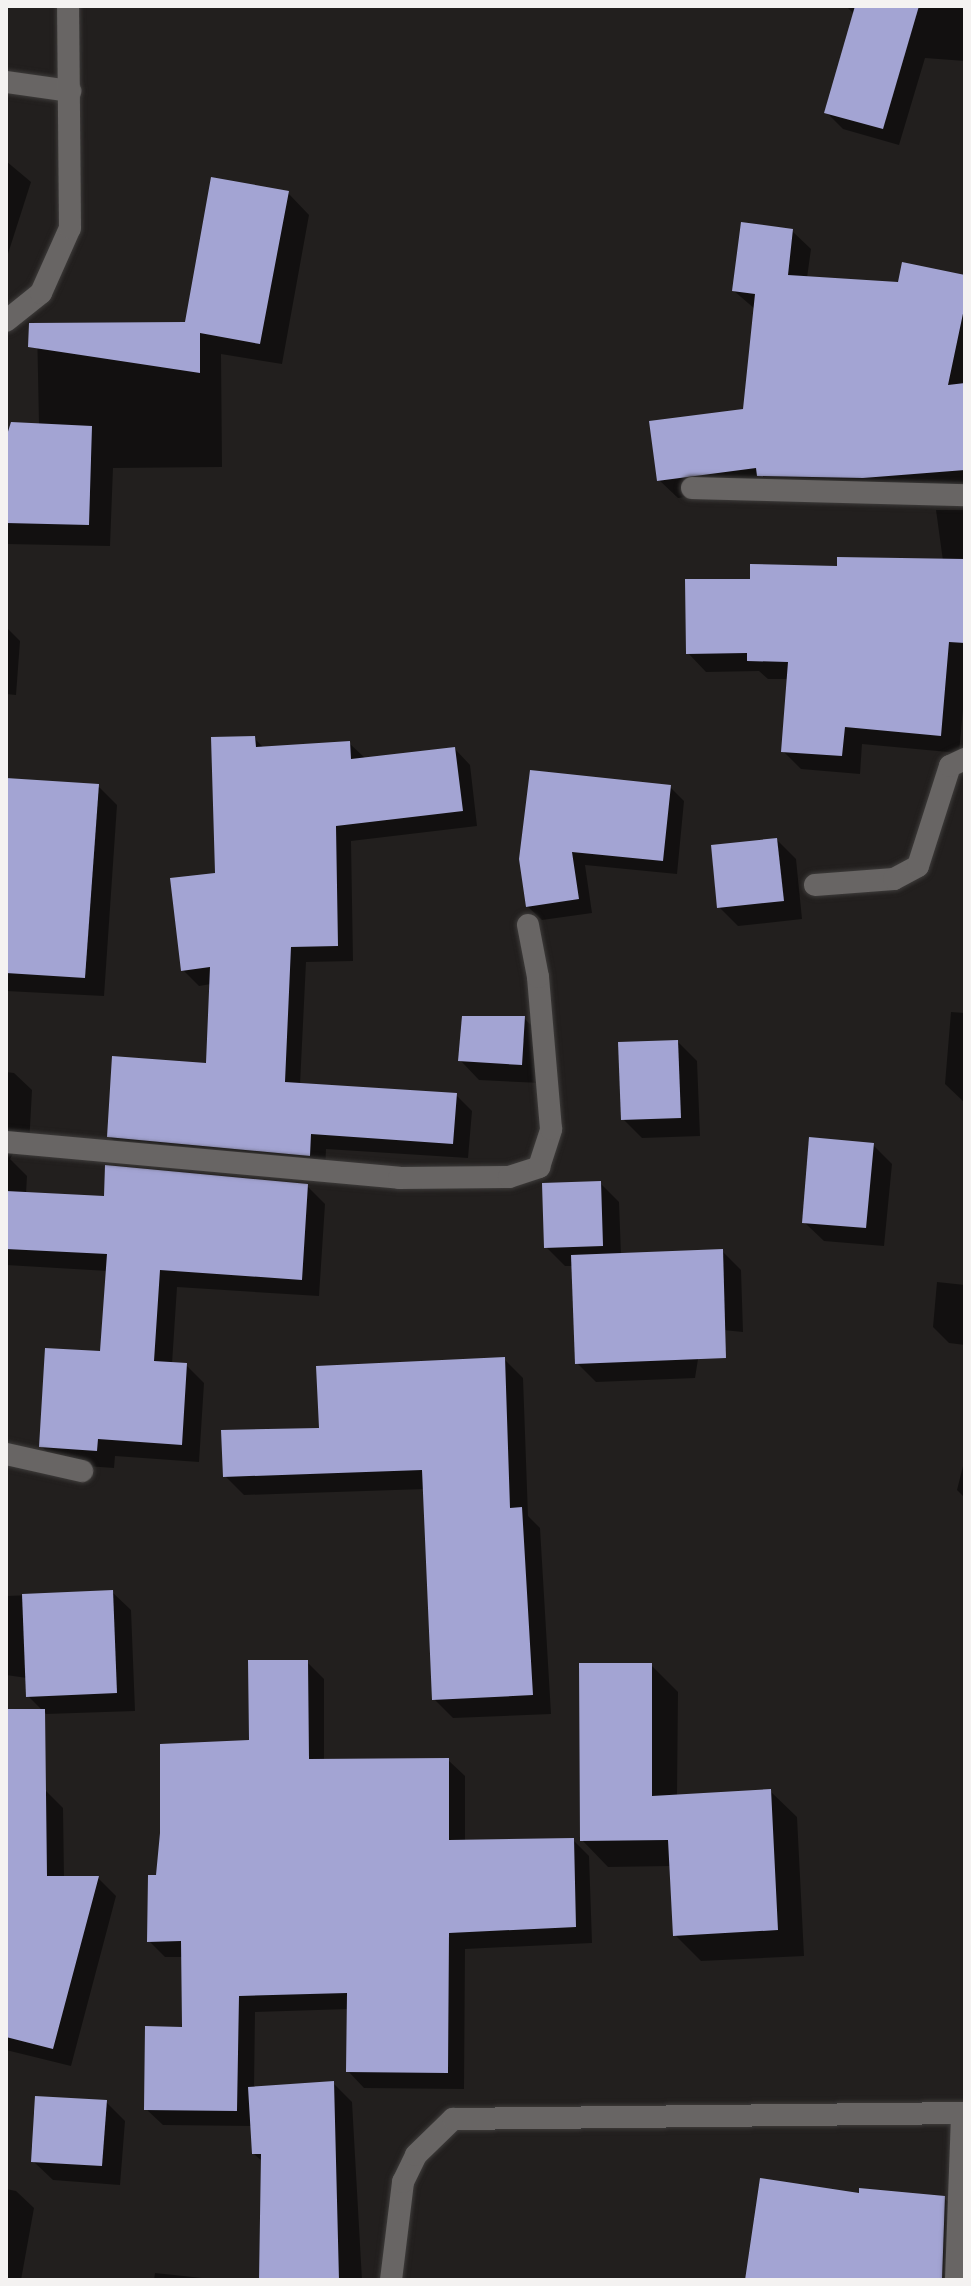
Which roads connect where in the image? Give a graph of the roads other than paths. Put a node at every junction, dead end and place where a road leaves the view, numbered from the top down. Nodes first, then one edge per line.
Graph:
1 (68, 6) edge
2 (6, 82) edge
3 (70, 91) junction
4 (6, 321) edge
5 (692, 488) dead end
6 (965, 495) edge
7 (965, 759) edge
8 (815, 885) dead end
9 (528, 925) dead end
10 (6, 1142) edge
11 (6, 1454) edge
12 (82, 1471) dead end
13 (963, 2113) edge
14 (391, 2280) edge
15 (956, 2280) edge

1 - 3 street
2 - 3 street
3 - 4 street
5 - 6 street
7 - 8 street
9 - 10 street
11 - 12 street
13 - 14 street
13 - 15 street

